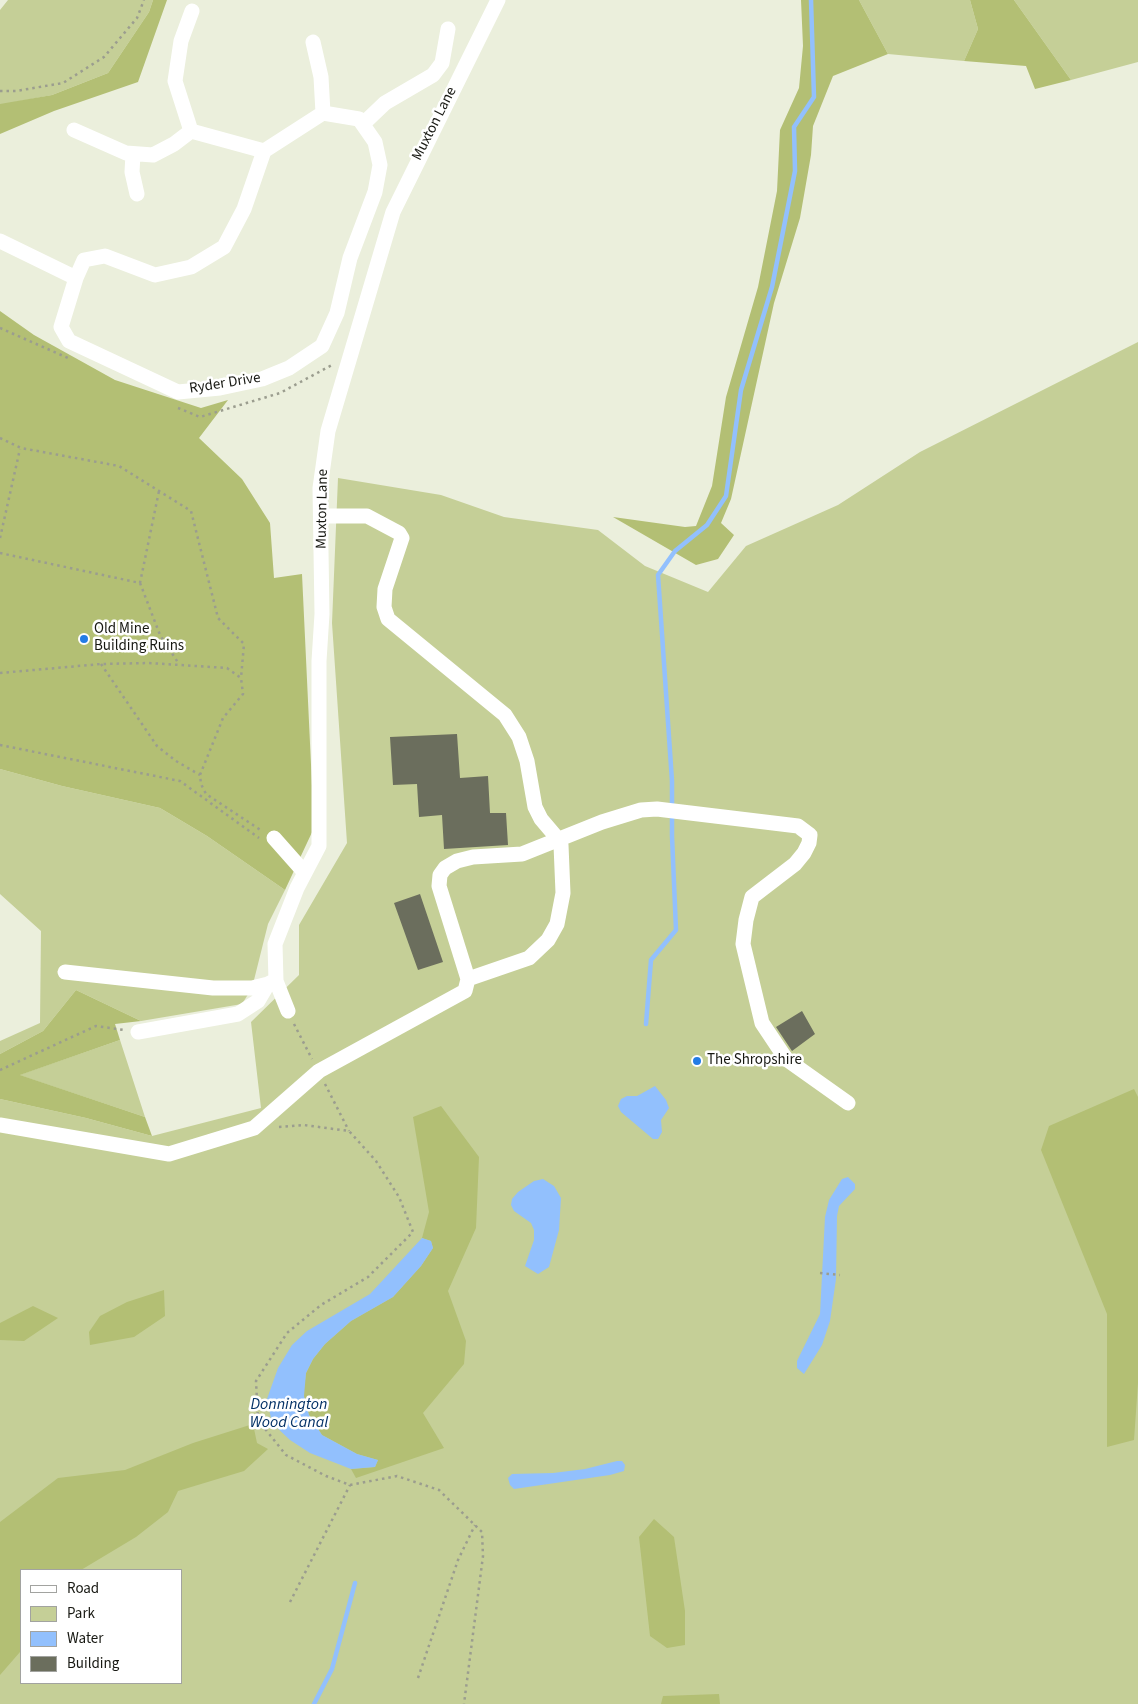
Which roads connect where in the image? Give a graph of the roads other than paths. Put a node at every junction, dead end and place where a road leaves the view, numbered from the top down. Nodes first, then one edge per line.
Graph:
1 (498, 0) edge
2 (192, 11) dead end
3 (448, 29) dead end
4 (313, 42) dead end
5 (323, 113) junction
6 (362, 124) junction
7 (74, 130) dead end
8 (191, 131) junction
9 (264, 151) junction
10 (133, 154) junction
11 (137, 194) dead end
12 (0, 241) edge
13 (76, 278) junction
14 (322, 516) junction
15 (267, 838) road end
16 (558, 839) junction
17 (305, 873) junction
18 (65, 972) dead end
19 (468, 979) junction
20 (272, 982) junction
21 (288, 1011) dead end
22 (138, 1032) road end
23 (848, 1103) dead end
24 (0, 1125) edge

1 - 14 street, Muxton Lane
2 - 8 street
3 - 6 street
4 - 5 street
5 - 6 street
5 - 9 street
6 - 13 street, Ryder Drive
7 - 10 street
8 - 9 street
8 - 10 street
9 - 13 street, Ryder Drive
10 - 11 street
12 - 13 street
14 - 16 street
14 - 17 street, Muxton Lane
15 - 17 street
16 - 19 street
16 - 19 street
16 - 23 street
17 - 20 street, Muxton Lane
18 - 20 street
19 - 24 street
20 - 21 street, Muxton Lane
20 - 22 street

